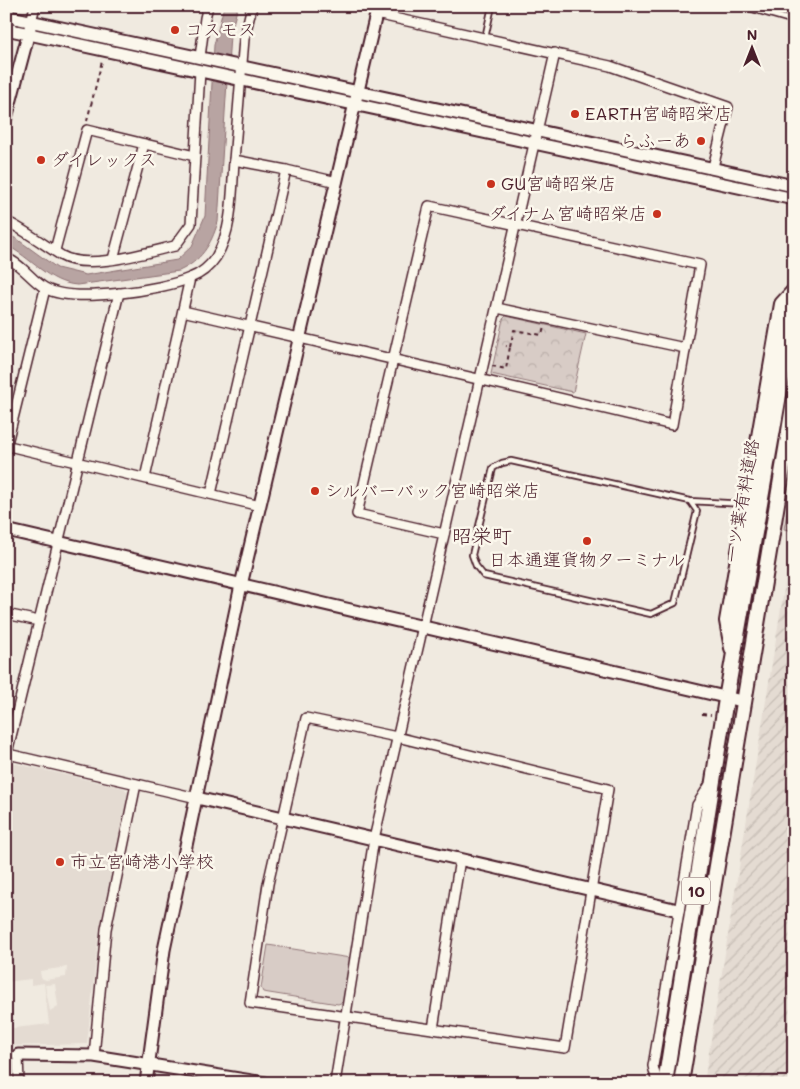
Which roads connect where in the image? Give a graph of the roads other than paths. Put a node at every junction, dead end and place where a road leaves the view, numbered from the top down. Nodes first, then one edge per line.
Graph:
1 (35, 6) edge
2 (208, 6) edge
3 (252, 6) edge
4 (492, 6) edge
5 (742, 6) edge
6 (377, 10) edge
7 (6, 16) edge
8 (794, 21) edge
9 (31, 22) junction
10 (6, 29) edge
11 (28, 34) junction
12 (485, 38) junction
13 (555, 53) junction
14 (204, 58) junction
15 (239, 66) junction
16 (202, 72) junction
17 (237, 80) junction
18 (357, 92) junction
19 (354, 105) junction
20 (6, 118) edge
21 (539, 130) junction
22 (144, 144) junction
23 (536, 144) junction
24 (195, 156) junction
25 (234, 160) junction
26 (713, 167) junction
27 (286, 170) junction
28 (337, 182) junction
29 (794, 186) edge
30 (794, 199) edge
31 (6, 221) edge
32 (516, 225) junction
33 (55, 250) junction
34 (6, 258) edge
35 (113, 259) junction
36 (190, 278) junction
37 (45, 289) junction
38 (794, 291) edge
39 (119, 293) junction
40 (497, 308) junction
41 (794, 309) edge
42 (183, 311) junction
43 (249, 326) junction
44 (300, 338) junction
45 (685, 348) junction
46 (393, 358) junction
47 (480, 377) junction
48 (794, 401) edge
49 (6, 447) edge
50 (78, 464) junction
51 (145, 478) junction
52 (211, 494) junction
53 (690, 501) junction
54 (746, 504) junction
55 (260, 506) junction
56 (6, 530) edge
57 (444, 534) junction
58 (58, 542) junction
59 (241, 585) junction
60 (6, 614) edge
61 (39, 621) junction
62 (422, 628) junction
63 (734, 656) junction
64 (726, 699) junction
65 (742, 701) junction
66 (397, 737) junction
67 (7, 756) edge
68 (714, 780) junction
69 (136, 784) junction
70 (197, 798) junction
71 (283, 818) junction
72 (374, 839) junction
73 (460, 860) junction
74 (591, 890) junction
75 (678, 910) junction
76 (346, 1017) junction
77 (433, 1029) junction
78 (18, 1054) joint
79 (94, 1056) junction
80 (147, 1065) junction
81 (19, 1083) edge
82 (146, 1083) edge
83 (265, 1083) edge
84 (335, 1083) edge
85 (657, 1083) edge
86 (665, 1083) edge
87 (681, 1083) edge

1 - 9 street
2 - 14 street
3 - 15 street
4 - 12 lane
5 - 8 lane
6 - 12 street
6 - 18 street
7 - 9 street
9 - 11 street
9 - 14 street
10 - 11 street
11 - 16 street
11 - 20 street
12 - 13 street
13 - 21 street
13 - 26 street
14 - 15 street
15 - 17 street
15 - 18 street
16 - 17 street
16 - 24 street
17 - 19 street
17 - 25 street
18 - 19 street
18 - 21 street
19 - 23 street
19 - 28 street
21 - 23 street
21 - 26 street
22 - 24 street
22 - 33 street
22 - 35 street
23 - 30 street
23 - 32 street
24 - 35 street
25 - 27 street
25 - 36 street
26 - 29 street
27 - 28 street
27 - 43 street
28 - 44 street
31 - 33 street
32 - 40 street
32 - 45 street
32 - 46 street
33 - 35 street
34 - 37 street
36 - 39 street
36 - 42 street
37 - 39 street
37 - 49 street
38 - 54 main road
39 - 50 street
40 - 45 street
40 - 47 street
41 - 63 main road, 一ツ葉有料道路 / 10
42 - 43 street
42 - 51 street
43 - 44 street
43 - 52 street
44 - 46 street
44 - 55 street
45 - 47 street
46 - 47 street
46 - 57 street
47 - 57 street
48 - 65 main road, 一ツ葉有料道路 / 10
49 - 50 street
50 - 51 street
50 - 58 street
51 - 52 street
52 - 55 street
53 - 53 lane
53 - 54 lane
54 - 63 main road
55 - 59 street
56 - 58 street
57 - 62 street
58 - 59 street
58 - 61 street
59 - 62 street
59 - 70 street
60 - 61 street
61 - 67 street
62 - 64 street
62 - 66 street
63 - 64 main road, 一ツ葉有料道路 / 10
64 - 65 street
64 - 68 main road, 10
65 - 87 main road, 10
66 - 71 street
66 - 72 street
66 - 74 street
67 - 69 street
68 - 75 street
68 - 86 main road, 10
69 - 70 street
69 - 79 street
70 - 71 street
70 - 80 street
71 - 72 street
71 - 76 street
72 - 73 street
72 - 76 street
73 - 74 street
73 - 77 street
74 - 75 street
74 - 77 street
75 - 85 street
76 - 77 street
76 - 84 street
78 - 79 street
78 - 81 street
79 - 80 street
80 - 82 street
80 - 83 street

